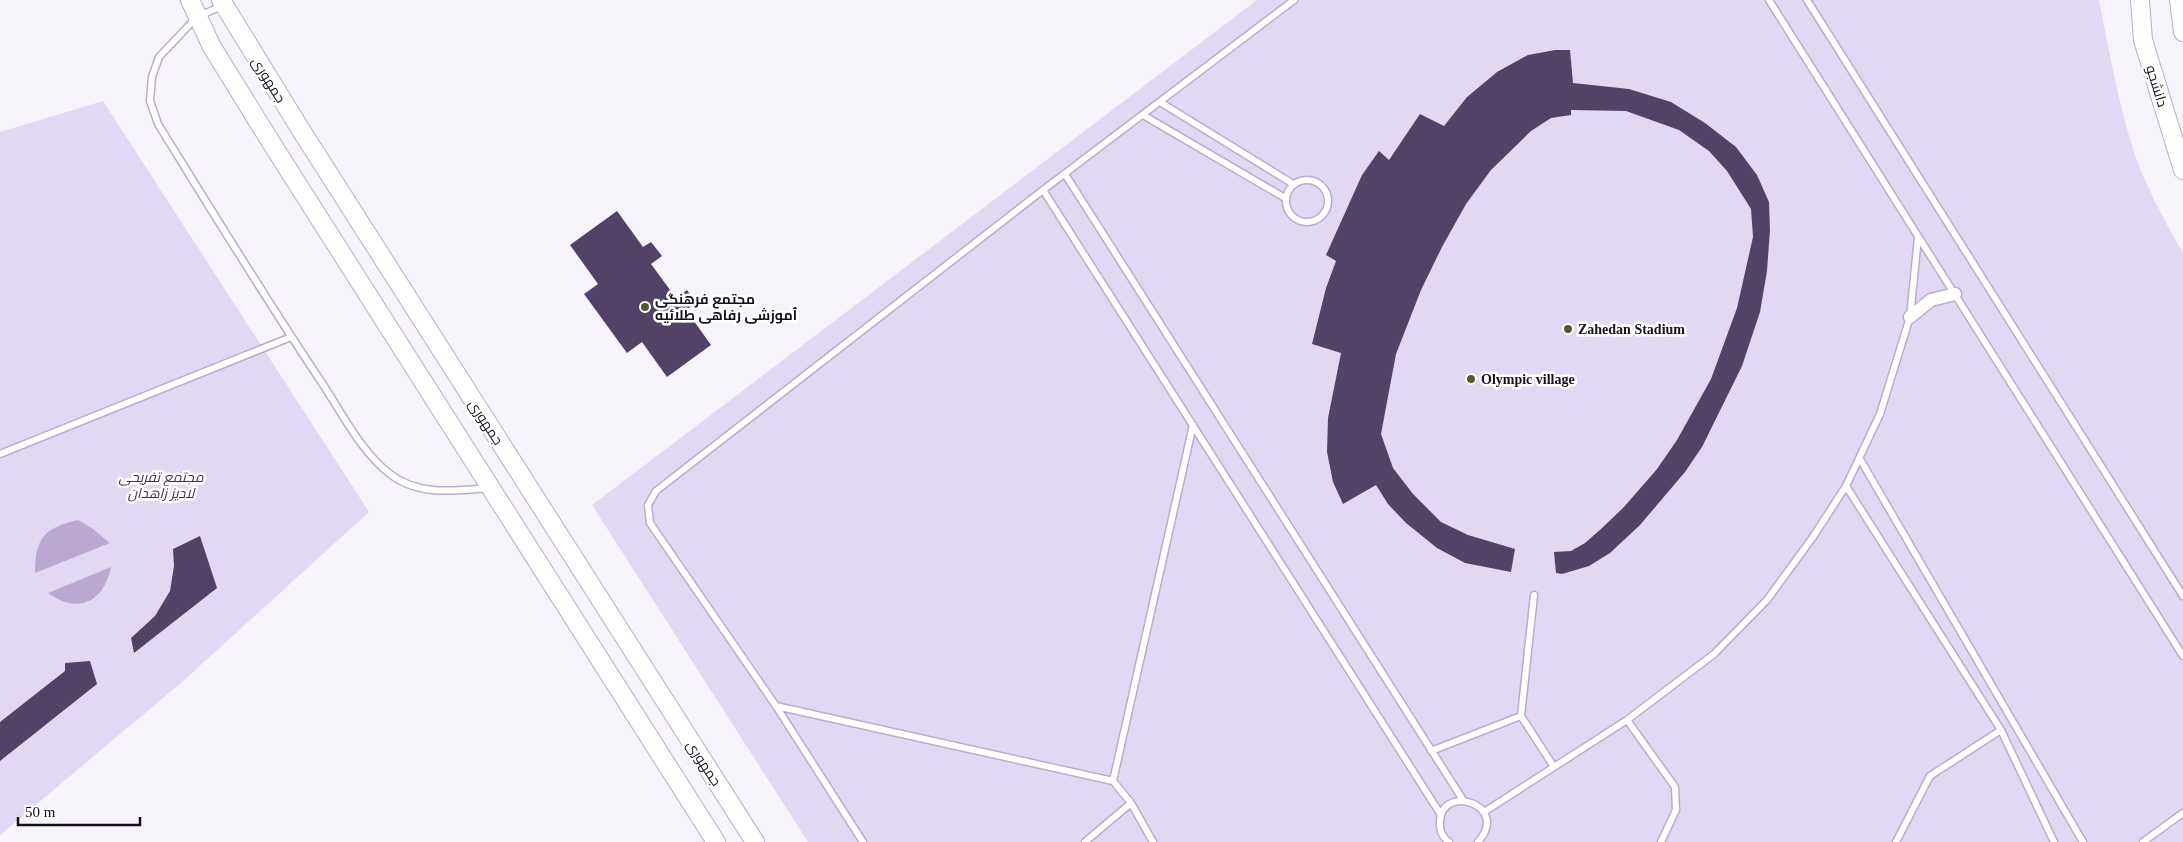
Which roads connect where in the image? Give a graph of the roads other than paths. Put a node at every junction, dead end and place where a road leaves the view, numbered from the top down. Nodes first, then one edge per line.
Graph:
1 (190, 0) edge
2 (1294, 0) edge
3 (1769, 0) edge
4 (1807, 0) edge
5 (2140, 0) edge
6 (2179, 0) edge
7 (222, 3) edge
8 (197, 17) junction
9 (2183, 32) edge
10 (1160, 102) junction
11 (1143, 115) junction
12 (2183, 170) edge
13 (1065, 174) junction
14 (1293, 184) junction
15 (1043, 190) junction
16 (1285, 198) junction
17 (1918, 236) junction
18 (1955, 294) junction
19 (1910, 317) junction
20 (291, 337) junction
21 (1192, 425) junction
22 (0, 454) edge
23 (1860, 459) junction
24 (1846, 486) junction
25 (492, 488) junction
26 (1534, 596) dead end
27 (2183, 596) edge
28 (2183, 656) edge
29 (776, 706) junction
30 (1521, 716) junction
31 (1628, 720) junction
32 (2001, 730) junction
33 (1431, 751) junction
34 (1554, 767) junction
35 (1113, 781) junction
36 (1462, 800) junction
37 (1131, 802) junction
38 (1484, 812) junction
39 (2183, 813) edge
40 (1441, 816) junction
41 (1484, 834) junction
42 (1444, 841) edge
43 (716, 842) edge
44 (754, 842) edge
45 (863, 842) edge
46 (1085, 842) edge
47 (1153, 842) edge
48 (1478, 842) edge
49 (1489, 842) edge
50 (1661, 842) edge
51 (1896, 842) edge
52 (2054, 842) edge
53 (2083, 842) edge
54 (2143, 842) edge

1 - 8 main road
2 - 10 lane
3 - 17 lane
4 - 27 lane
5 - 12 main road, دانشجو
6 - 9 main road
7 - 8 lane
7 - 44 main road, جمهوری
8 - 20 lane
8 - 25 main road
10 - 11 lane
10 - 14 lane
11 - 13 lane
11 - 16 lane
13 - 15 lane
13 - 33 lane
14 - 16 lane
14 - 16 lane
15 - 21 lane
15 - 29 lane
17 - 18 lane
17 - 19 lane
18 - 19 street
18 - 28 lane
19 - 23 lane
20 - 22 lane
20 - 25 lane
21 - 35 lane
21 - 40 lane
23 - 24 lane
23 - 53 lane
24 - 31 lane
24 - 32 lane
25 - 43 main road
26 - 30 lane
29 - 35 lane
29 - 45 lane
30 - 33 lane
30 - 34 lane
31 - 34 lane
31 - 50 lane
32 - 51 lane
32 - 52 lane
33 - 36 lane
34 - 38 lane
35 - 37 lane
36 - 38 lane
36 - 40 lane
37 - 46 lane
37 - 47 lane
38 - 41 lane
39 - 54 lane
40 - 42 lane
41 - 48 lane
41 - 49 lane

